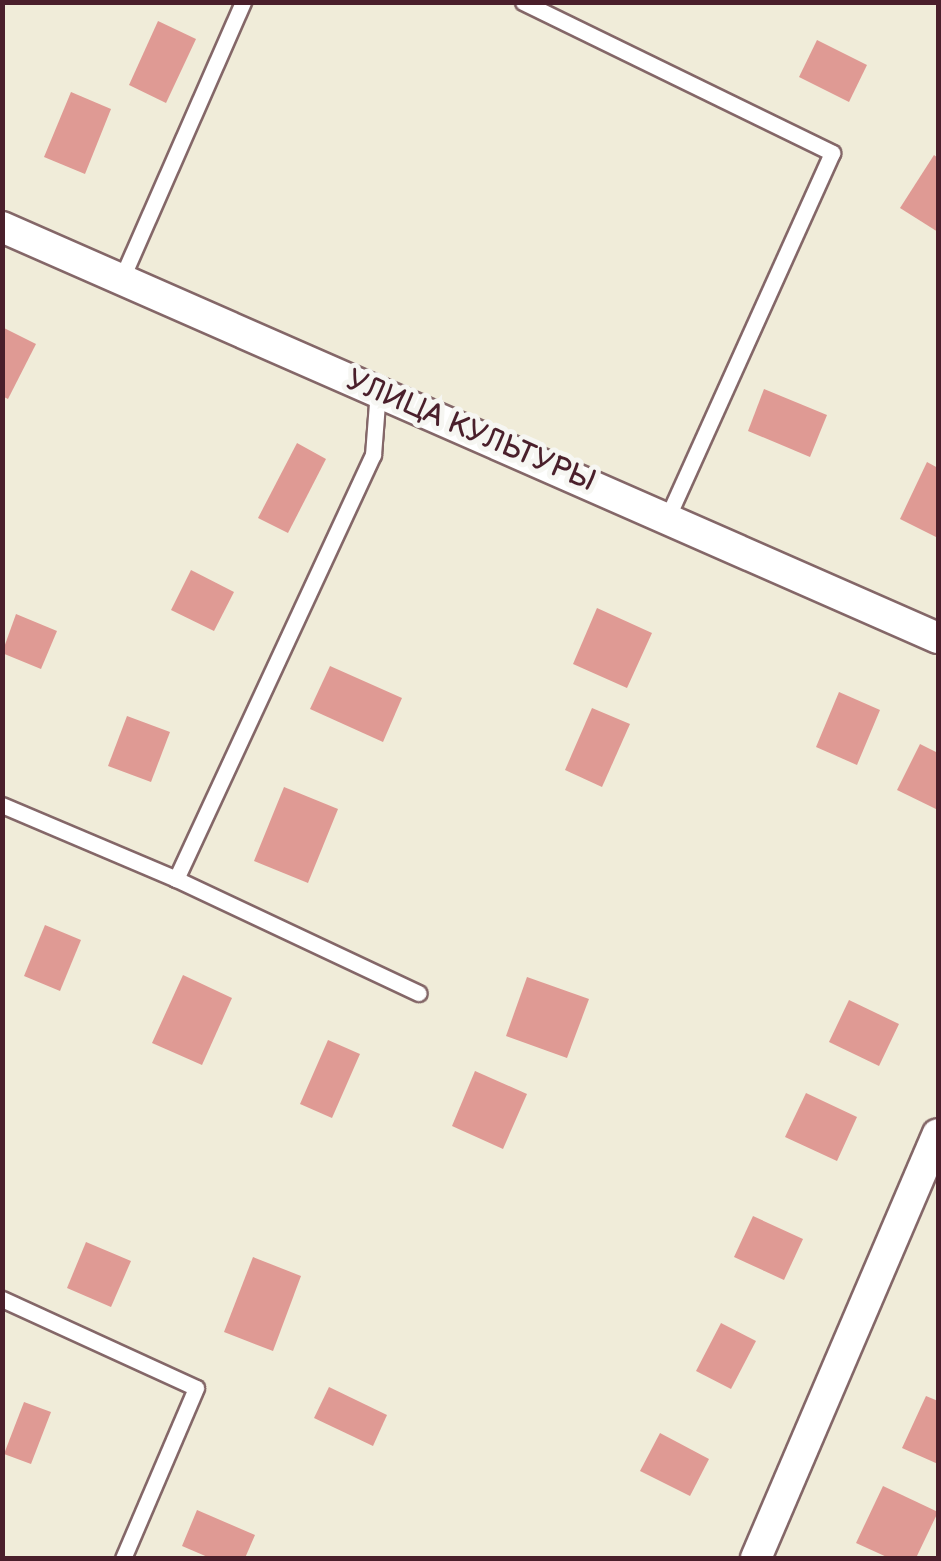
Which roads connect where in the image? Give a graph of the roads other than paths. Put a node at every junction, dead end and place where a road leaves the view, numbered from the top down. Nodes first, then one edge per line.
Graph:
1 (243, 2) edge
2 (523, 2) edge
3 (2, 227) edge
4 (121, 280) junction
5 (378, 390) junction
6 (668, 516) junction
7 (938, 638) edge
8 (2, 805) edge
9 (176, 880) junction
10 (418, 993) dead end
11 (938, 1134) edge
12 (2, 1298) edge
13 (123, 1558) edge
14 (756, 1558) edge

1 - 4 lane
2 - 6 lane
3 - 4 street, УЛИЦА КУЛЬТУРЫ
4 - 5 street, УЛИЦА КУЛЬТУРЫ
5 - 6 street, УЛИЦА КУЛЬТУРЫ
5 - 9 lane
6 - 7 street, УЛИЦА КУЛЬТУРЫ
8 - 9 lane
9 - 10 lane
11 - 14 street
12 - 13 lane

